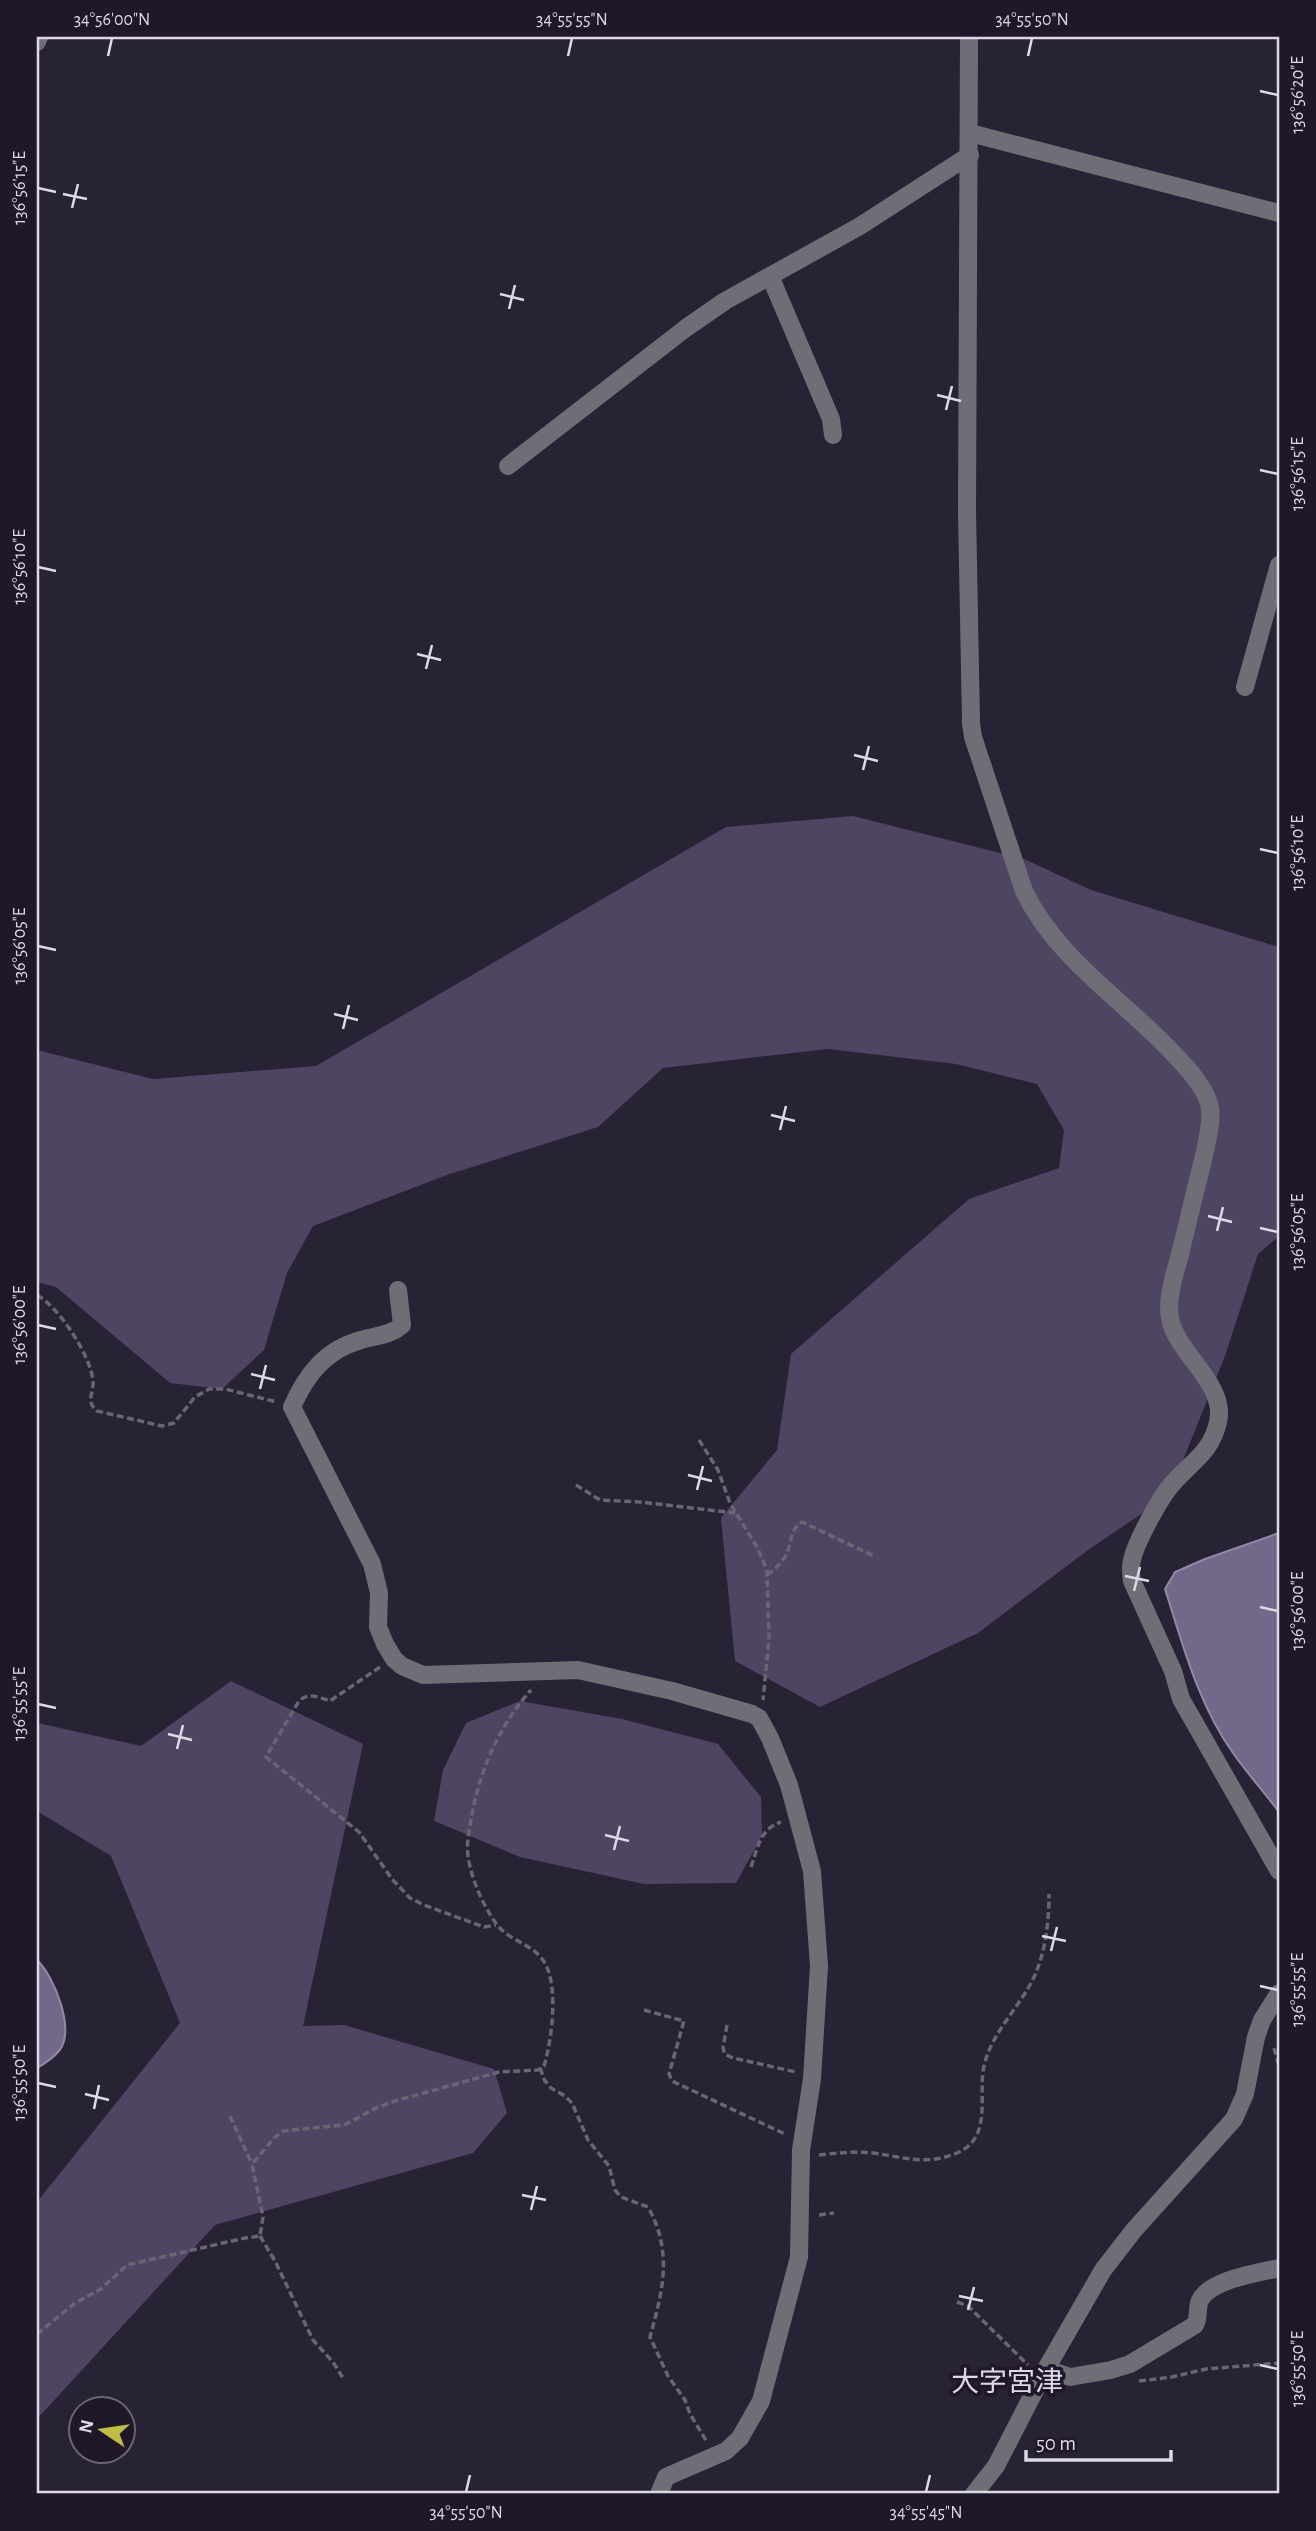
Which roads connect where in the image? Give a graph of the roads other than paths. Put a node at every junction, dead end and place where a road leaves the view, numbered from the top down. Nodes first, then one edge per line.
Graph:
1 (39, 37) edge
2 (970, 37) edge
3 (37, 43) edge
4 (970, 133) junction
5 (970, 155) junction
6 (1279, 213) edge
7 (769, 276) junction
8 (833, 435) dead end
9 (508, 466) dead end
10 (1279, 565) edge
11 (1245, 687) dead end
12 (398, 1290) dead end
13 (1279, 1871) edge
14 (1279, 1993) edge
15 (1279, 2268) edge
16 (1043, 2374) junction
17 (659, 2494) edge
18 (974, 2494) edge

1 - 3 street
2 - 4 street
4 - 5 street
4 - 6 street
5 - 7 street
5 - 13 street
7 - 8 street
7 - 9 street
10 - 11 street
12 - 17 street
14 - 16 street
15 - 16 street
16 - 18 street

